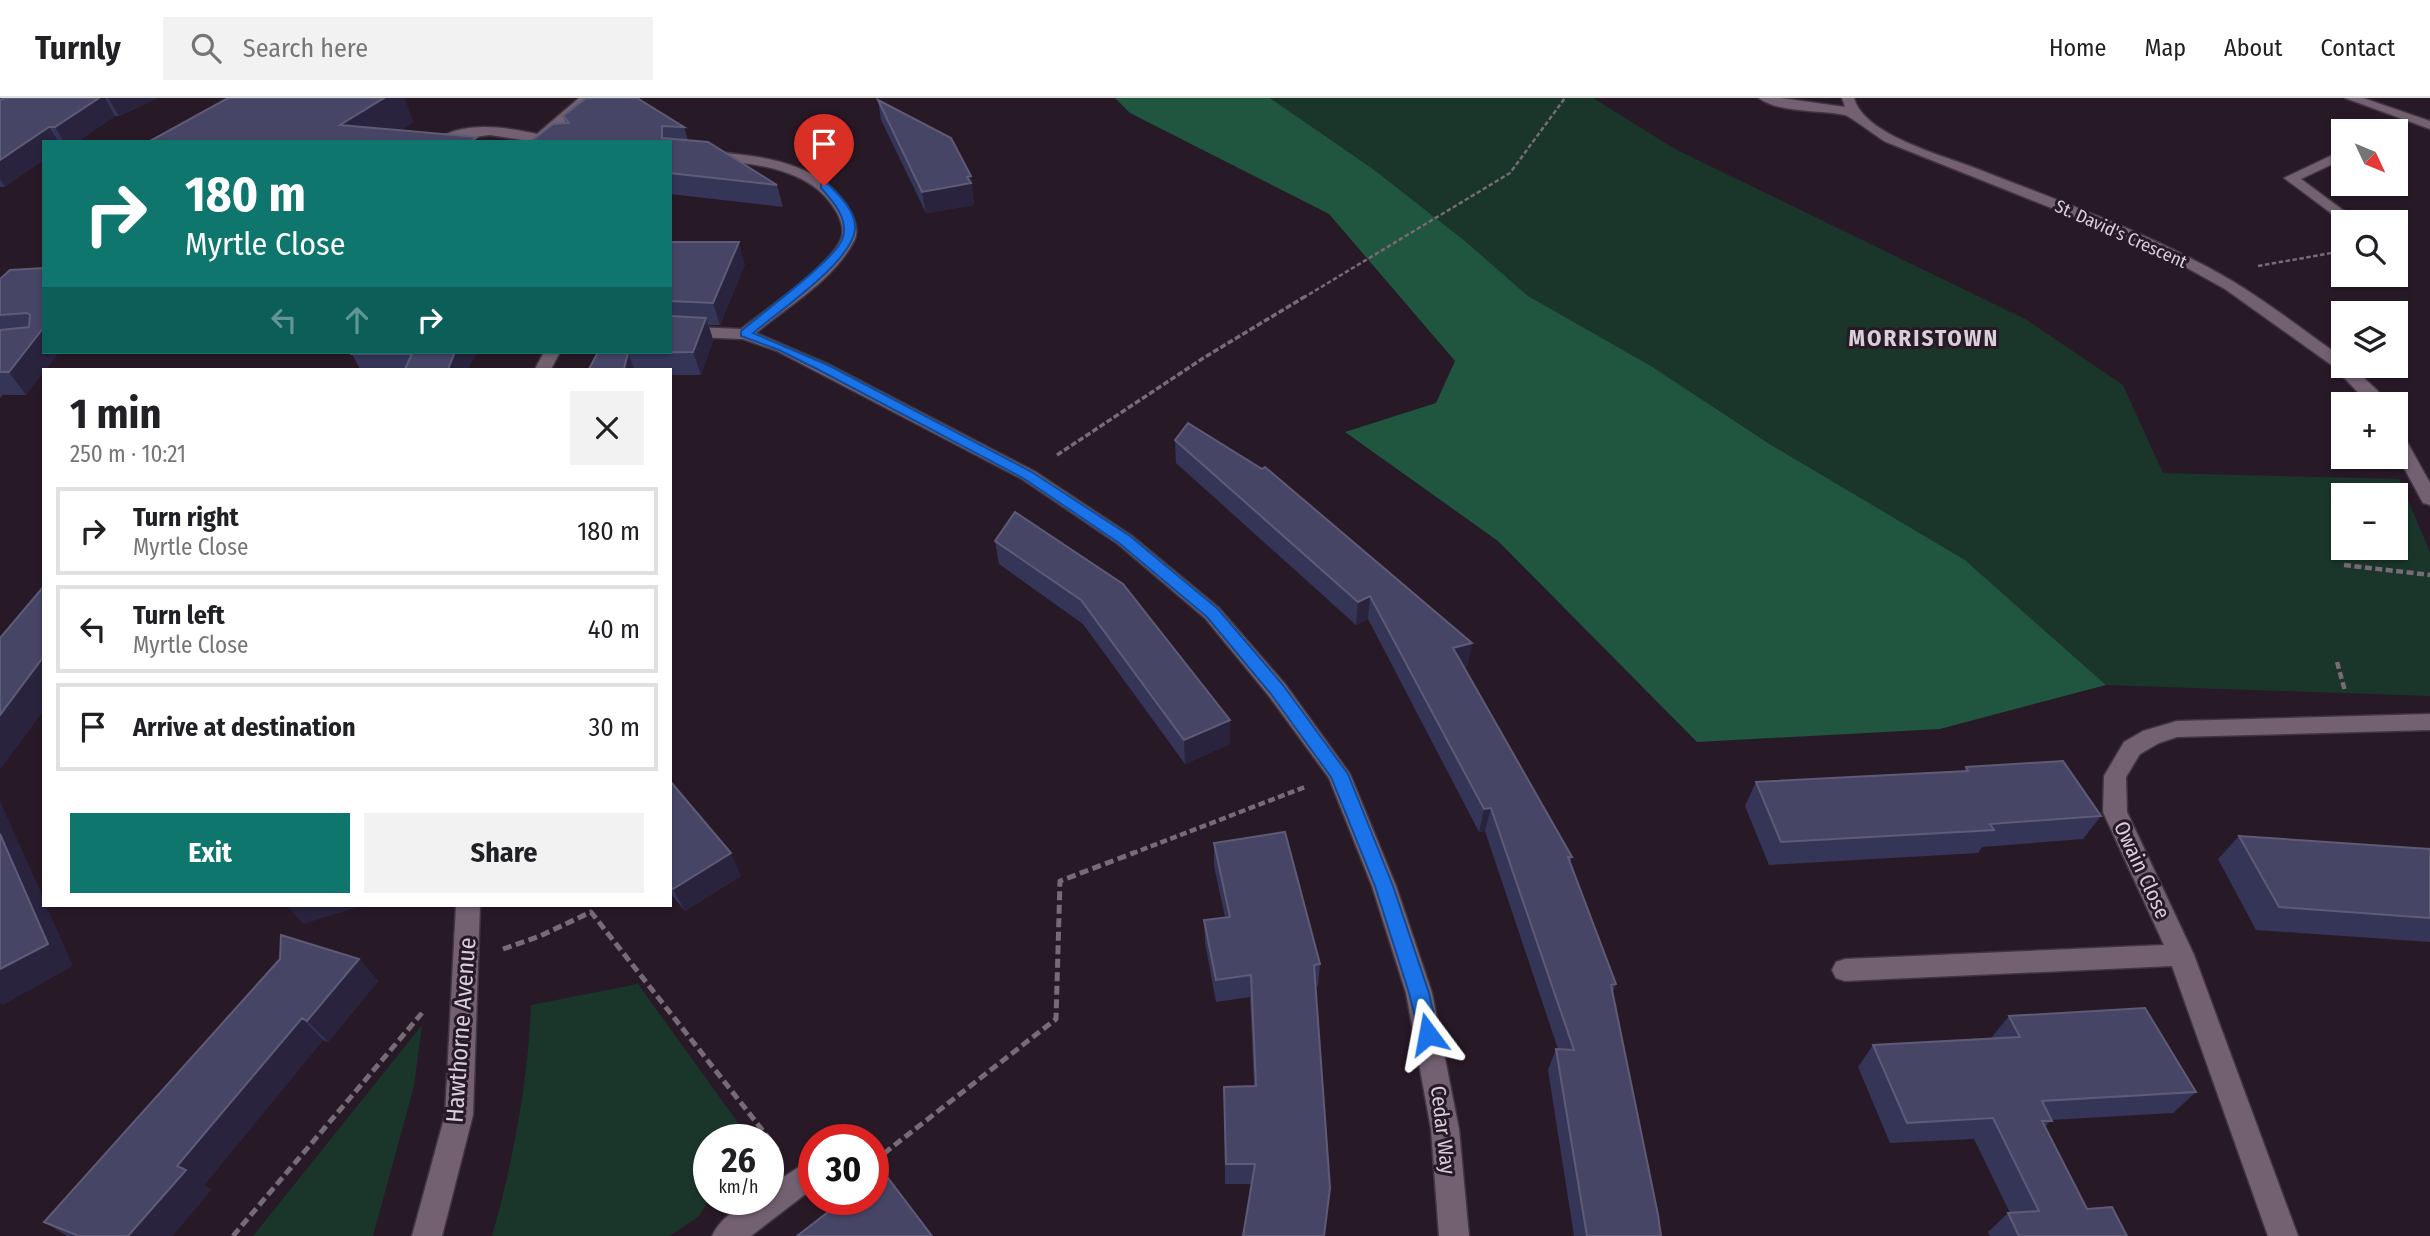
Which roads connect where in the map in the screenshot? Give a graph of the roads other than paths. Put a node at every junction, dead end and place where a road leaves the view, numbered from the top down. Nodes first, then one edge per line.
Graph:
1 (586, 98) edge
2 (1765, 98) edge
3 (2351, 98) edge
4 (1850, 105) edge
5 (2424, 123) edge
6 (540, 139) junction
7 (447, 140) edge
8 (549, 140) edge
9 (672, 153) edge
10 (2331, 160) edge
11 (2335, 210) edge
12 (672, 331) edge
13 (745, 334) junction
14 (2369, 392) edge
15 (2408, 460) edge
16 (2430, 499) edge
17 (2430, 722) edge
18 (468, 907) edge
19 (2181, 955) junction
20 (1846, 970) dead end
21 (798, 1183) edge
22 (427, 1236) edge
23 (727, 1236) edge
24 (1454, 1236) edge
25 (2283, 1236) edge

1 - 6 street
2 - 4 street
3 - 5 street
4 - 14 street, St. David's Crescent
6 - 7 street
6 - 8 street
9 - 13 street
10 - 11 street
12 - 13 street, Cedar Way
13 - 24 street, Cedar Way
15 - 16 street
17 - 19 street, Owain Close
18 - 22 street, Hawthorne Avenue
19 - 20 street
19 - 25 street, Owain Close
21 - 23 street

